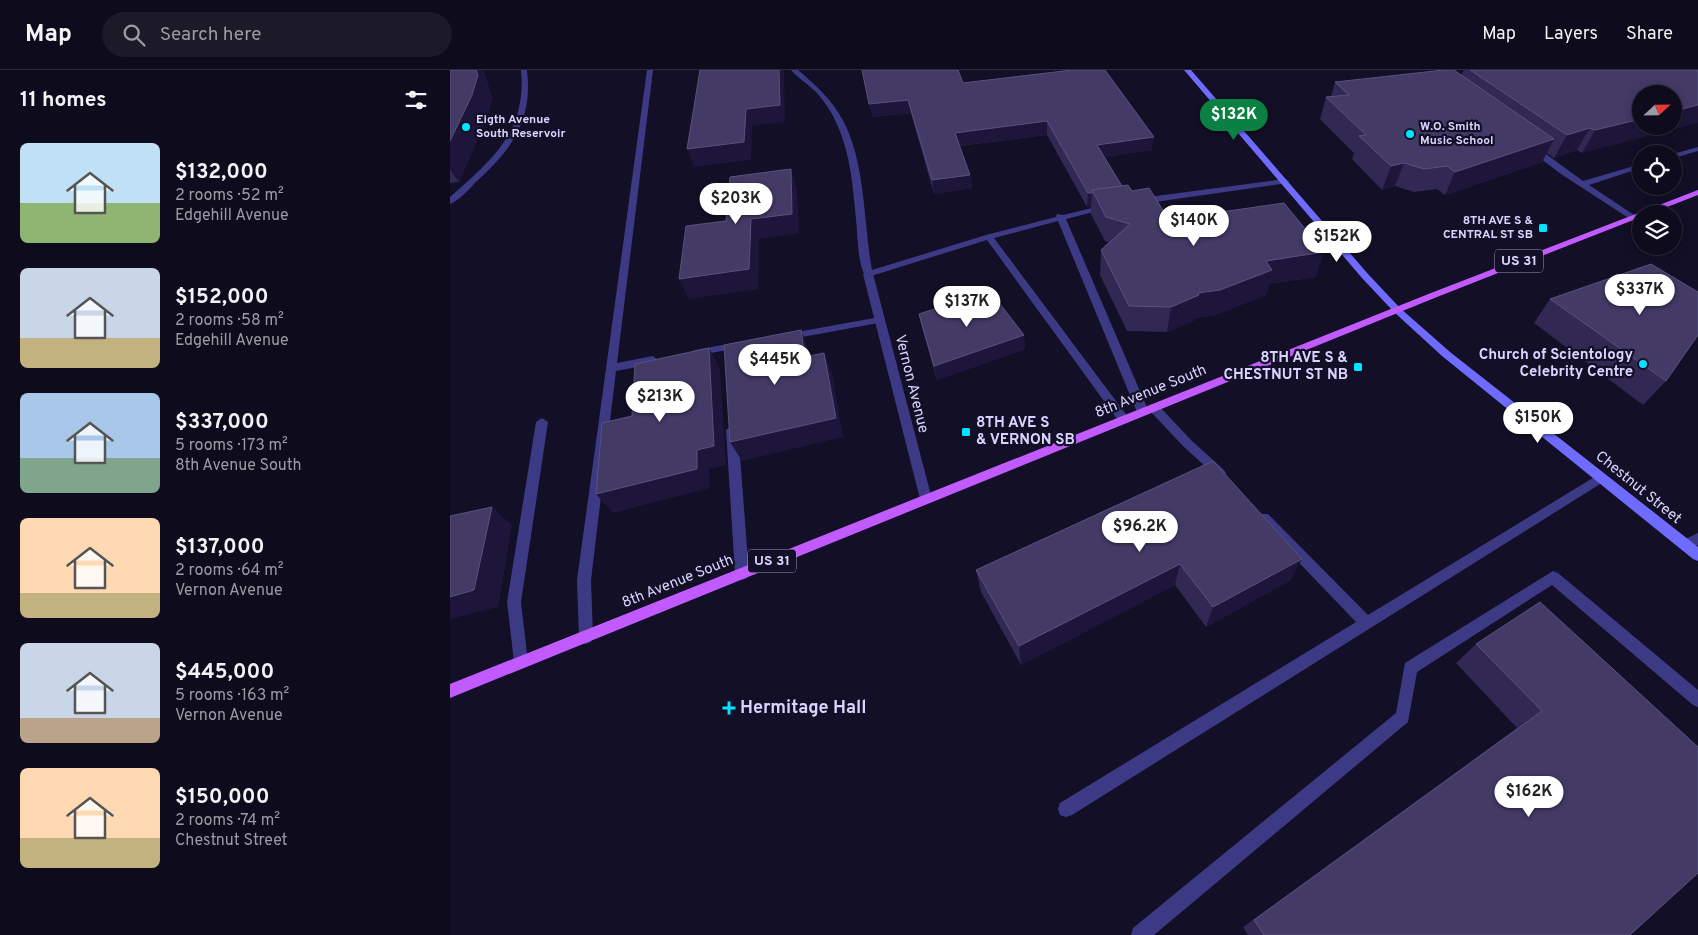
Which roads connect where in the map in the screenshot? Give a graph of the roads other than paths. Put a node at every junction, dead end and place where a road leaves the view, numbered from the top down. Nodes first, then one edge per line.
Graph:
1 (524, 70) edge
2 (650, 70) edge
3 (794, 70) edge
4 (1187, 70) edge
5 (1525, 143) edge
6 (1698, 149) edge
7 (1682, 154) edge
8 (1632, 169) edge
9 (1285, 182) junction
10 (1582, 184) junction
11 (1698, 192) edge
12 (450, 201) edge
13 (1133, 202) edge
14 (1113, 205) edge
15 (1665, 205) edge
16 (1632, 211) edge
17 (1060, 216) junction
18 (1632, 218) edge
19 (989, 236) junction
20 (868, 274) junction
21 (1397, 310) junction
22 (880, 320) junction
23 (772, 339) edge
24 (753, 343) edge
25 (687, 354) edge
26 (668, 358) edge
27 (611, 368) junction
28 (1149, 410) junction
29 (731, 415) edge
30 (1124, 420) junction
31 (542, 422) dead end
32 (1601, 478) junction
33 (1229, 482) edge
34 (926, 499) junction
35 (1257, 510) edge
36 (1698, 538) edge
37 (1686, 545) junction
38 (1698, 555) edge
39 (742, 574) junction
40 (1367, 623) junction
41 (586, 637) junction
42 (521, 662) junction
43 (450, 691) edge
44 (1698, 700) edge
45 (1066, 809) dead end
46 (1140, 935) edge

1 - 12 street
2 - 27 street
3 - 20 street, Vernon Avenue
4 - 9 street, Chestnut Street
5 - 10 street
6 - 7 street
8 - 10 street
9 - 13 street
9 - 21 street, Chestnut Street
10 - 16 street
11 - 15 main road, 8th Avenue South / US 31
14 - 17 street
17 - 19 street
17 - 28 street
18 - 21 main road, 8th Avenue South / US 31
19 - 20 street
19 - 30 street
20 - 22 street, Vernon Avenue
21 - 28 main road, 8th Avenue South / US 31
21 - 32 street, Chestnut Street
22 - 23 street
22 - 34 street, Vernon Avenue
24 - 25 street
26 - 27 street
27 - 41 street
28 - 30 main road, 8th Avenue South / US 31
28 - 33 street
29 - 39 street
30 - 34 main road, 8th Avenue South / US 31
31 - 42 street
32 - 37 street, Chestnut Street
32 - 40 street
34 - 39 main road, 8th Avenue South / US 31
35 - 40 street
36 - 37 street
37 - 38 street, Chestnut Street
39 - 41 main road, 8th Avenue South / US 31
40 - 45 street
41 - 42 main road, 8th Avenue South / US 31
42 - 43 main road, 8th Avenue South / US 31
44 - 46 street

